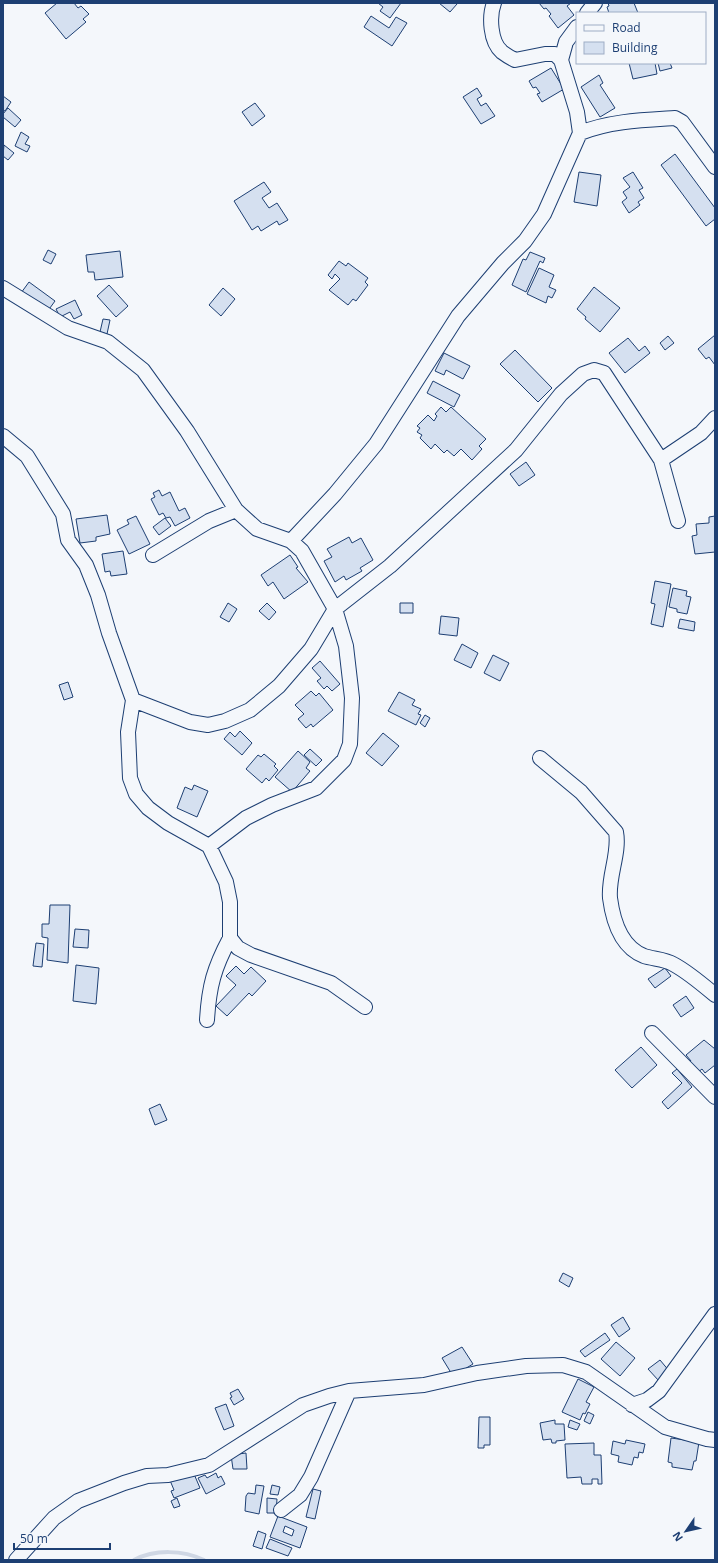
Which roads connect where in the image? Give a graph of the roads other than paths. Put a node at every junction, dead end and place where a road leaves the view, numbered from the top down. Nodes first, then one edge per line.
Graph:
1 (494, 3) edge
2 (594, 3) edge
3 (588, 12) edge
4 (576, 28) edge
5 (561, 60) junction
6 (580, 133) junction
7 (715, 167) edge
8 (3, 288) edge
9 (715, 418) edge
10 (3, 436) edge
11 (661, 460) junction
12 (236, 510) junction
13 (678, 521) dead end
14 (291, 541) junction
15 (153, 555) dead end
16 (335, 609) junction
17 (133, 700) junction
18 (540, 758) dead end
19 (209, 846) junction
20 (230, 938) junction
21 (715, 995) edge
22 (365, 1007) dead end
23 (207, 1020) dead end
24 (652, 1033) dead end
25 (715, 1097) edge
26 (715, 1314) edge
27 (349, 1391) junction
28 (632, 1405) junction
29 (715, 1440) edge
30 (281, 1510) dead end
31 (16, 1560) edge

1 - 5 street
2 - 3 street
4 - 5 street
5 - 6 street
6 - 7 street
6 - 14 street
8 - 12 street
9 - 11 street
10 - 17 street
11 - 13 street
11 - 16 street
12 - 14 street
12 - 15 street
14 - 16 street
16 - 17 street
16 - 19 street
17 - 19 street
18 - 21 street
19 - 20 street
20 - 22 street
20 - 23 street
24 - 25 street
26 - 28 street
27 - 28 street
27 - 30 street
27 - 31 street
28 - 29 street

